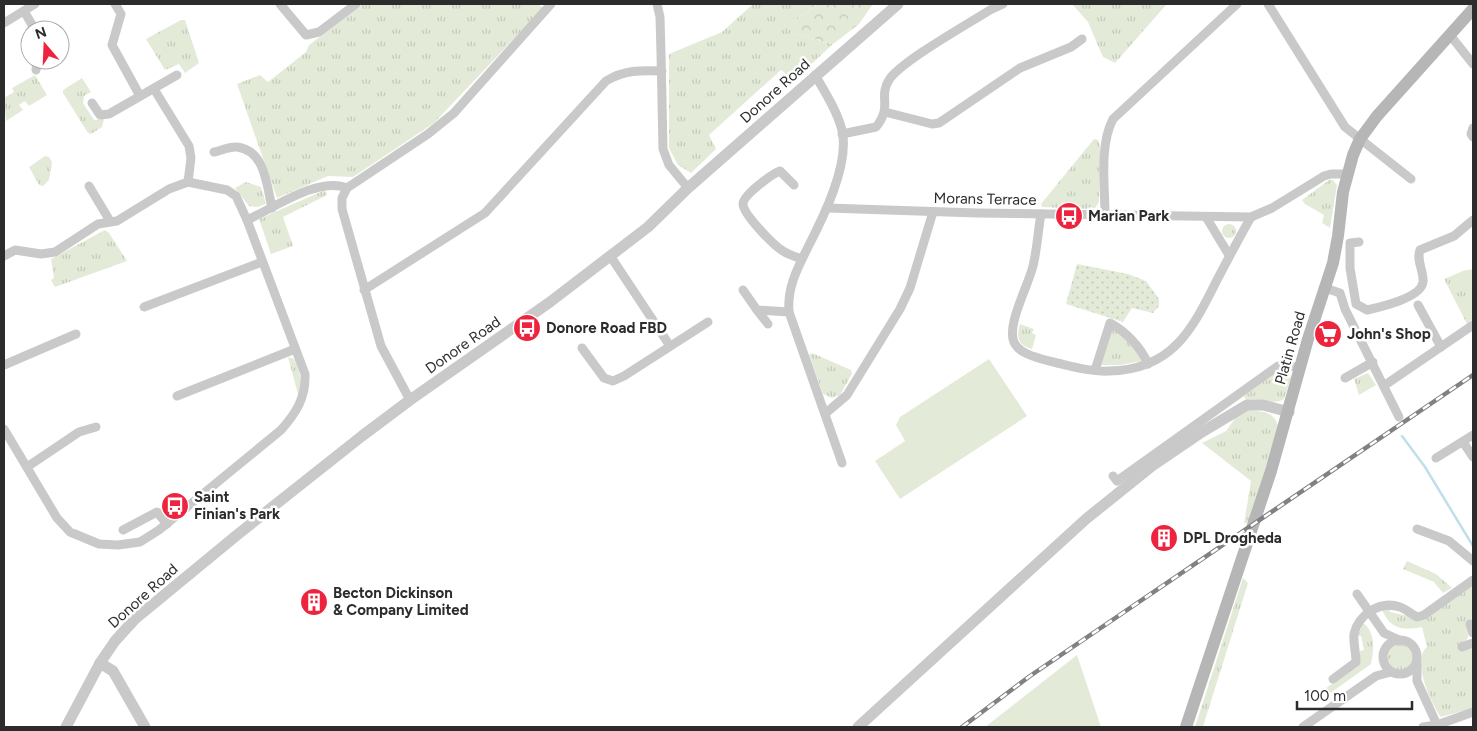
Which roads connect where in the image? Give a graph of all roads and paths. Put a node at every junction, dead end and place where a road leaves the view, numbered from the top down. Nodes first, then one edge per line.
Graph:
1 (35, 4) edge
2 (115, 4) edge
3 (280, 4) edge
4 (356, 4) edge
5 (551, 4) edge
6 (657, 4) edge
7 (898, 4) edge
8 (1003, 4) edge
9 (1236, 4) edge
10 (1268, 4) edge
11 (1473, 9) edge
12 (24, 11) junction
13 (29, 20) edge
14 (4, 23) edge
15 (1450, 35) junction
16 (1082, 40) dead end
17 (1473, 64) edge
18 (662, 71) junction
19 (177, 75) dead end
20 (815, 75) junction
21 (154, 89) junction
22 (140, 96) junction
23 (92, 103) dead end
24 (885, 112) junction
25 (1473, 128) edge
26 (842, 134) junction
27 (1473, 137) edge
28 (1360, 139) junction
29 (214, 152) dead end
30 (1348, 174) junction
31 (1411, 179) dead end
32 (188, 182) junction
33 (794, 185) dead end
34 (88, 186) dead end
35 (347, 188) junction
36 (688, 188) junction
37 (272, 208) junction
38 (828, 208) junction
39 (933, 212) junction
40 (1041, 214) junction
41 (1105, 215) junction
42 (1206, 217) junction
43 (1251, 217) junction
44 (247, 220) junction
45 (110, 221) junction
46 (1472, 224) edge
47 (1360, 242) dead end
48 (1229, 255) junction
49 (4, 256) edge
50 (611, 257) junction
51 (802, 259) junction
52 (262, 262) junction
53 (1325, 288) junction
54 (364, 290) junction
55 (743, 290) dead end
56 (1418, 305) dead end
57 (144, 307) dead end
58 (757, 310) junction
59 (789, 312) junction
60 (708, 322) dead end
61 (768, 324) dead end
62 (1473, 326) edge
63 (76, 334) dead end
64 (670, 346) junction
65 (582, 348) dead end
66 (1441, 348) junction
67 (296, 349) junction
68 (1373, 362) junction
69 (1148, 364) junction
70 (4, 365) edge
71 (1301, 367) junction
72 (1095, 370) junction
73 (1345, 378) dead end
74 (1384, 385) junction
75 (176, 396) dead end
76 (410, 400) junction
77 (1289, 412) junction
78 (826, 413) junction
79 (1399, 417) dead end
80 (96, 428) dead end
81 (1199, 428) junction
82 (4, 429) edge
83 (1473, 435) edge
84 (1464, 442) junction
85 (1473, 456) edge
86 (1436, 458) dead end
87 (842, 463) dead end
88 (26, 467) junction
89 (1113, 476) dead end
90 (167, 524) junction
91 (1417, 529) dead end
92 (122, 530) dead end
93 (1473, 562) edge
94 (1473, 580) edge
95 (1357, 594) dead end
96 (1369, 612) junction
97 (1384, 633) junction
98 (1399, 640) junction
99 (1473, 643) edge
100 (1462, 647) dead end
101 (1385, 650) junction
102 (1384, 661) junction
103 (100, 663) junction
104 (1417, 663) junction
105 (1391, 672) junction
106 (1404, 674) junction
107 (1376, 676) junction
108 (1333, 679) dead end
109 (1417, 681) junction
110 (1473, 712) edge
111 (1437, 726) edge
112 (66, 727) edge
113 (145, 727) edge
114 (858, 727) edge
115 (1186, 727) edge
116 (1303, 727) edge
117 (1423, 727) edge

1 - 12 street
2 - 22 street
3 - 4 street
5 - 35 street
6 - 18 street
7 - 20 street, Donore Road
8 - 24 street
9 - 41 street
10 - 28 street
11 - 15 main road, Platin Road
12 - 13 street
12 - 14 street
15 - 17 street
15 - 28 main road, Platin Road
16 - 24 street
18 - 36 street
18 - 54 street
19 - 21 street
20 - 26 street
20 - 36 street, Donore Road
21 - 22 street
21 - 32 street
22 - 23 street
24 - 26 street
25 - 27 street
26 - 38 street
28 - 30 main road, Platin Road
28 - 31 street
29 - 37 street
30 - 43 street, Morans Terrace
30 - 53 main road, Platin Road
32 - 44 street
32 - 45 street
33 - 51 street
34 - 45 street
35 - 37 street
35 - 54 street
36 - 50 street, Donore Road
37 - 44 street
38 - 39 street, Morans Terrace
38 - 51 street
39 - 40 street, Morans Terrace
39 - 78 street
40 - 41 street, Morans Terrace
40 - 72 street
41 - 42 street, Morans Terrace
42 - 43 street, Morans Terrace
42 - 48 street
43 - 48 street
44 - 52 street
45 - 49 street
46 - 47 street
48 - 69 street
50 - 64 street
50 - 76 street, Donore Road
51 - 59 street
52 - 57 street
52 - 67 street
53 - 68 street
53 - 71 main road, Platin Road
54 - 76 street
55 - 58 street
56 - 66 street
58 - 59 street
58 - 61 street
59 - 78 street
60 - 64 street
62 - 66 street
63 - 70 street
64 - 65 street
66 - 74 street
67 - 75 street
67 - 90 street
68 - 73 street
68 - 74 street
69 - 72 street
69 - 72 street
71 - 77 main road, Platin Road
71 - 81 street
74 - 79 street
76 - 103 street, Donore Road
77 - 81 street
77 - 115 main road, Platin Road
78 - 87 street
80 - 88 street
81 - 89 street
81 - 114 street
82 - 88 street
83 - 84 street
84 - 85 street
84 - 86 street
88 - 90 street
90 - 92 street
91 - 93 street
94 - 96 street
95 - 96 street
96 - 97 street
96 - 108 street
97 - 98 street
97 - 101 street
98 - 101 street
98 - 104 street
99 - 100 street
101 - 102 street
102 - 105 street
102 - 107 street
103 - 112 street, Donore Road
103 - 113 street
104 - 106 street
104 - 109 street
105 - 106 street
105 - 107 street
106 - 109 street
107 - 116 street
109 - 111 street
110 - 111 street
111 - 117 street

